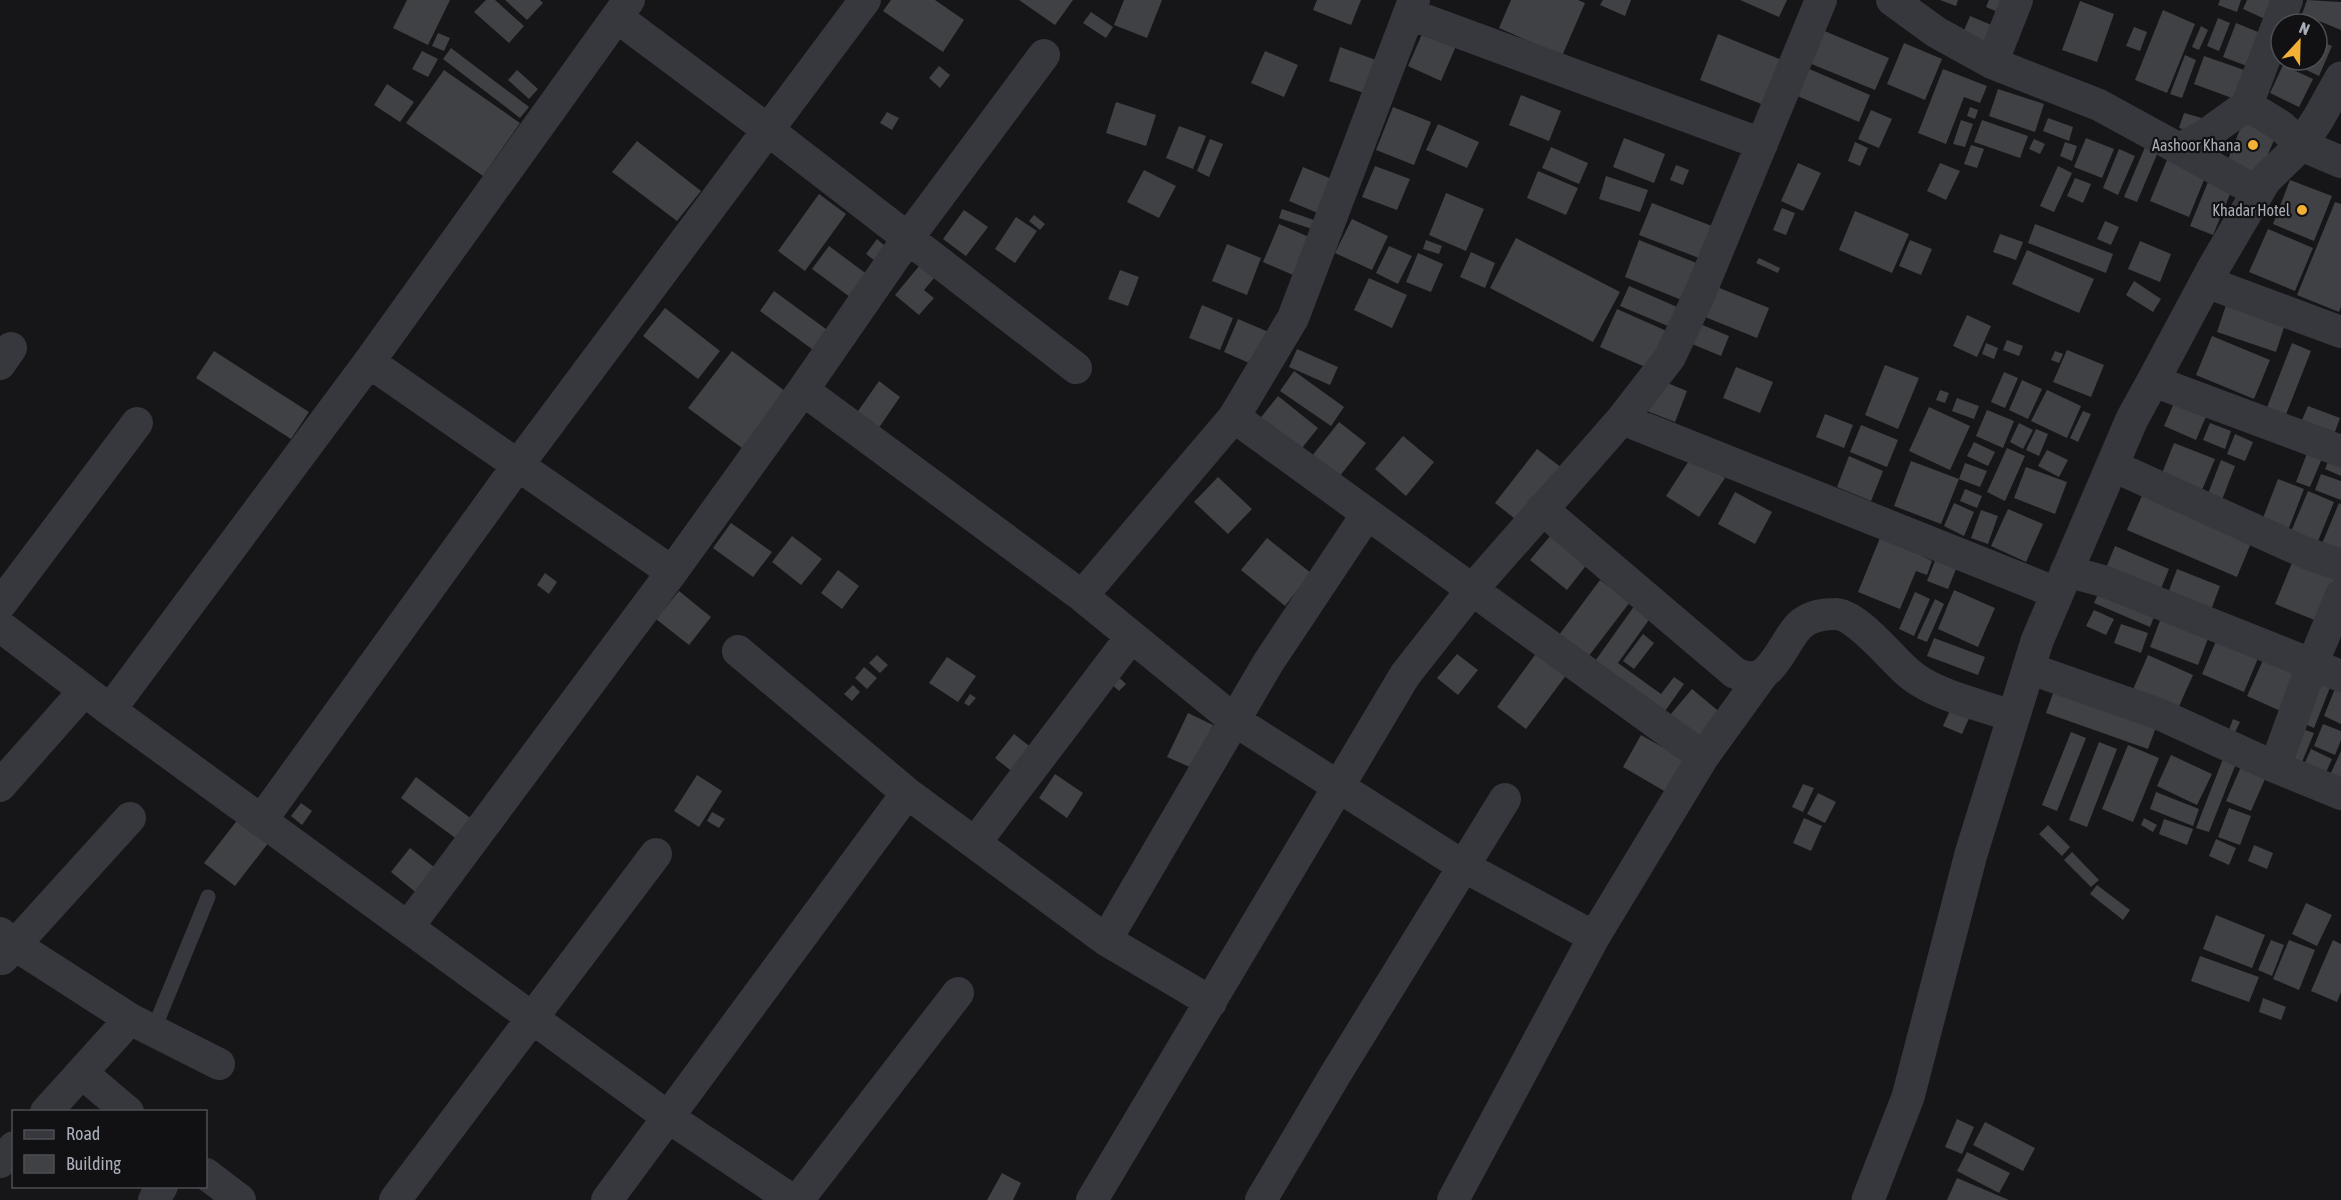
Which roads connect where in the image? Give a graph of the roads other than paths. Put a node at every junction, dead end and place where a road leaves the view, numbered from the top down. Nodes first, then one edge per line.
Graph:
1 (865, 0) edge
2 (1821, 0) edge
3 (1892, 0) edge
4 (2017, 0) edge
5 (2287, 0) edge
6 (1412, 7) edge
7 (623, 9) edge
8 (1044, 55) dead end
9 (1992, 63) junction
10 (2341, 78) edge
11 (2247, 105) junction
12 (768, 130) junction
13 (1762, 144) junction
14 (2301, 145) junction
15 (2181, 148) junction
16 (2341, 162) edge
17 (2258, 192) junction
18 (908, 238) junction
19 (2206, 282) junction
20 (2341, 332) edge
21 (369, 362) junction
22 (1076, 368) dead end
23 (2153, 381) junction
24 (803, 390) junction
25 (1234, 417) junction
26 (1622, 419) junction
27 (137, 423) dead end
28 (2341, 451) edge
29 (518, 465) junction
30 (2113, 466) junction
31 (1542, 509) junction
32 (1367, 514) junction
33 (2341, 565) edge
34 (672, 572) junction
35 (2061, 582) junction
36 (1471, 591) junction
37 (2341, 595) edge
38 (1082, 596) junction
39 (0, 604) edge
40 (0, 626) edge
41 (1131, 636) junction
42 (738, 651) dead end
43 (2312, 665) junction
44 (2028, 668) junction
45 (1763, 674) junction
46 (2341, 676) edge
47 (84, 691) junction
48 (110, 710) junction
49 (2012, 716) junction
50 (1234, 720) junction
51 (1703, 758) junction
52 (2275, 767) junction
53 (0, 786) edge
54 (1338, 788) junction
55 (907, 793) junction
56 (2341, 794) edge
57 (1505, 799) dead end
58 (130, 818) dead end
59 (261, 821) junction
60 (975, 843) junction
61 (656, 854) dead end
62 (1463, 866) junction
63 (208, 897) dead end
64 (408, 927) junction
65 (1594, 937) junction
66 (1106, 940) junction
67 (5, 946) edge
68 (958, 993) dead end
69 (1211, 1002) junction
70 (533, 1019) junction
71 (142, 1025) junction
72 (219, 1064) dead end
73 (82, 1073) junction
74 (48, 1110) edge
75 (127, 1110) edge
76 (668, 1117) junction
77 (12, 1149) edge
78 (0, 1162) edge
79 (207, 1175) edge
80 (240, 1200) edge
81 (395, 1200) edge
82 (608, 1200) edge
83 (792, 1200) edge
84 (798, 1200) edge
85 (1092, 1200) edge
86 (1261, 1200) edge
87 (1453, 1200) edge
88 (1868, 1200) edge

1 - 12 street
2 - 13 street
3 - 9 street
4 - 9 street
5 - 11 street
6 - 13 street
6 - 25 street
7 - 12 street
7 - 21 street
8 - 18 street
9 - 15 street
10 - 14 street
11 - 14 street
11 - 15 street
12 - 18 street
12 - 29 street
13 - 26 street
14 - 16 street
14 - 17 street
15 - 17 street
17 - 19 street
18 - 22 street
18 - 24 street
19 - 20 street
19 - 23 street
21 - 29 street
21 - 48 street
23 - 28 street
23 - 30 street
24 - 34 street
24 - 38 street
25 - 32 street
25 - 38 street
26 - 31 street
26 - 35 street
27 - 39 street
29 - 34 street
29 - 59 street
30 - 33 street
30 - 35 street
31 - 36 street
31 - 45 street
32 - 36 street
32 - 50 street
34 - 64 street
35 - 43 street
35 - 44 street
36 - 51 street
36 - 54 street
37 - 43 street
38 - 41 street
40 - 47 street
41 - 50 street
41 - 60 street
42 - 55 street
43 - 46 street
43 - 52 street
44 - 49 street
44 - 52 street
45 - 49 street
45 - 51 street
47 - 48 street
47 - 53 street
48 - 59 street
49 - 88 street
50 - 54 street
50 - 66 street
51 - 65 street
52 - 56 street
54 - 62 street
54 - 69 street
55 - 60 street
55 - 76 street
57 - 62 street
58 - 67 street
59 - 64 street
60 - 66 street
61 - 70 street
62 - 65 street
62 - 86 street
63 - 71 lane
64 - 70 street
65 - 87 street
66 - 69 street
67 - 71 street
68 - 84 street
69 - 85 street
70 - 76 street
70 - 81 street
71 - 72 street
71 - 73 street
73 - 74 street
73 - 75 street
76 - 82 street
76 - 83 street
77 - 78 street
79 - 80 street

